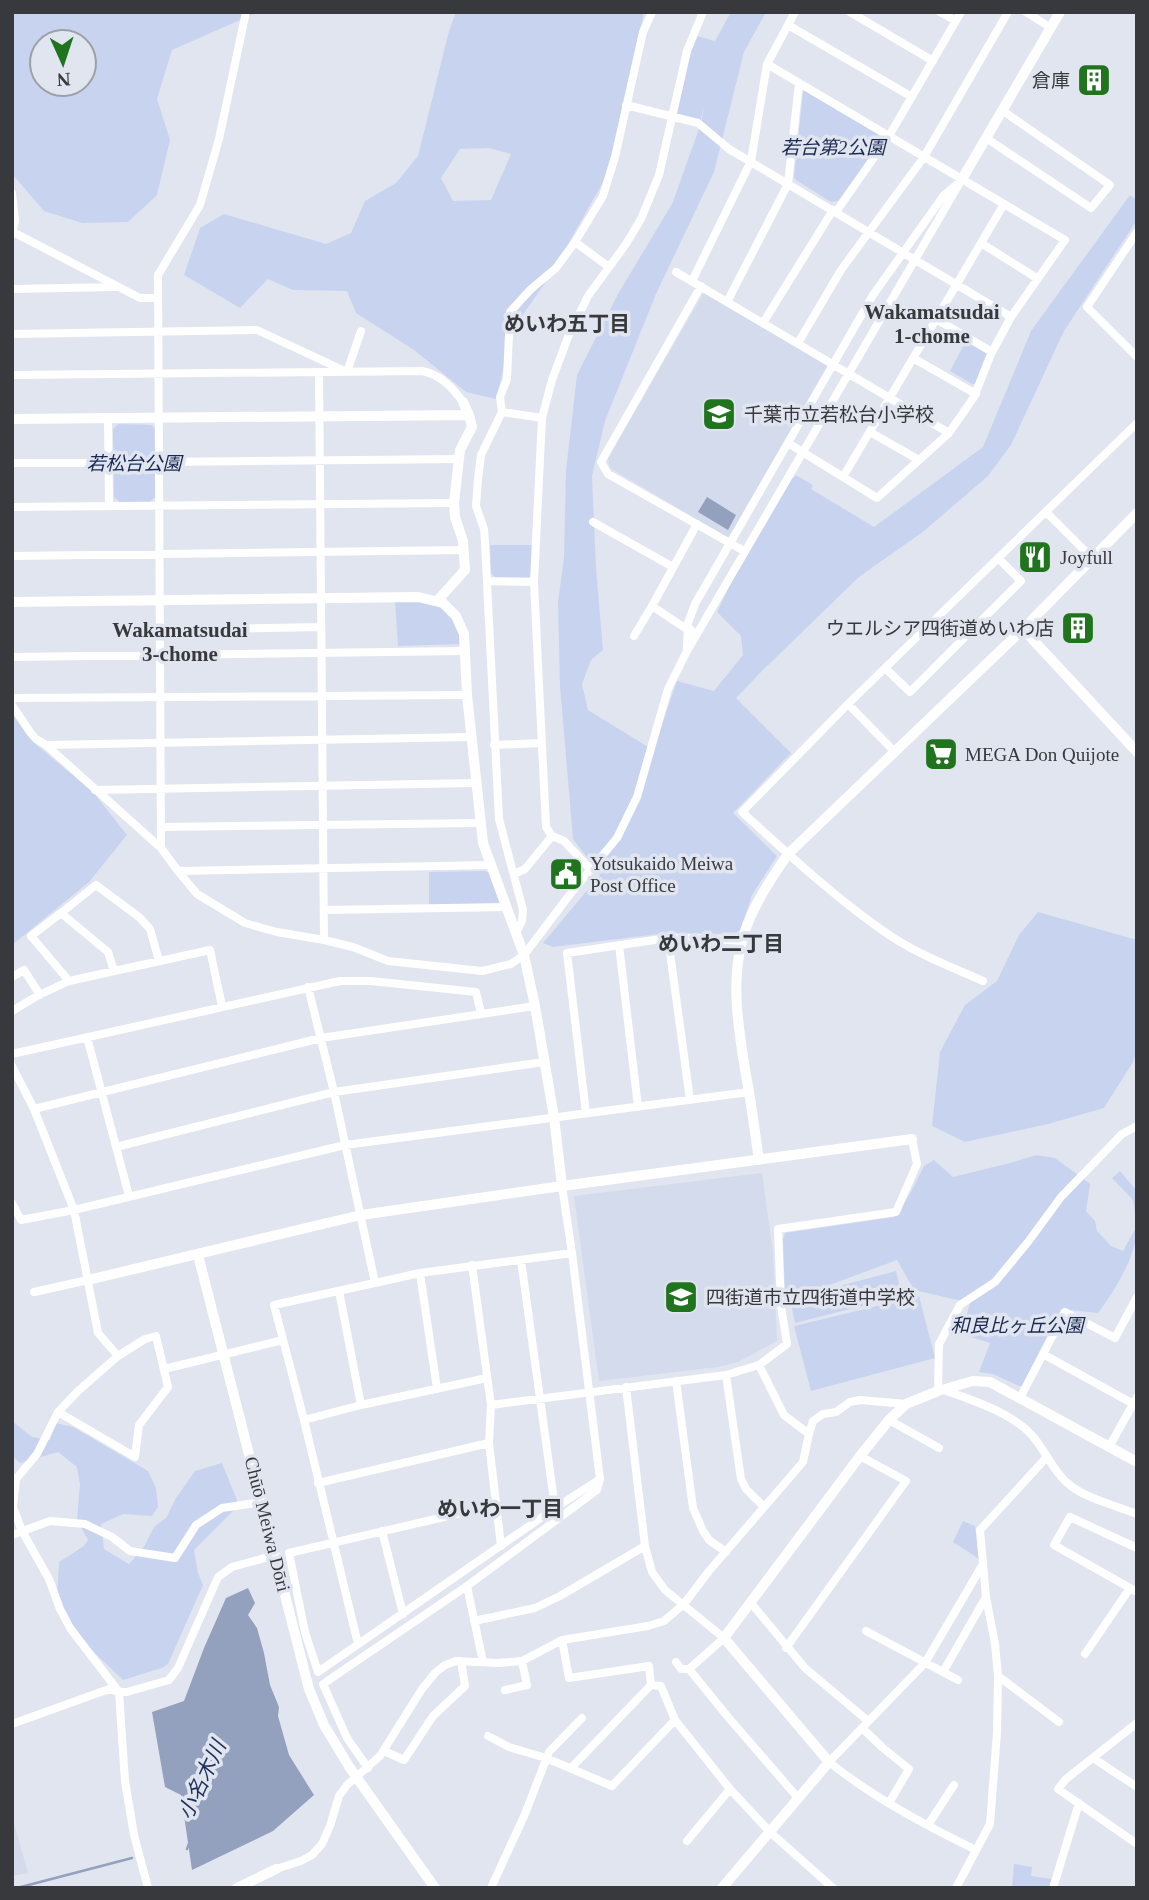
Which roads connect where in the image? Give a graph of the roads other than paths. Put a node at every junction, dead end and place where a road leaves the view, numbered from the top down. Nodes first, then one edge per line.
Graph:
1 (246, 12) edge
2 (652, 12) edge
3 (703, 12) edge
4 (795, 12) edge
5 (850, 12) edge
6 (940, 12) edge
7 (961, 12) edge
8 (1008, 12) edge
9 (1026, 12) edge
10 (1060, 12) edge
11 (956, 21) junction
12 (788, 25) junction
13 (1051, 28) junction
14 (933, 61) junction
15 (767, 64) junction
16 (799, 83) junction
17 (912, 97) junction
18 (626, 105) junction
19 (1003, 111) junction
20 (671, 116) junction
21 (889, 136) junction
22 (986, 138) junction
23 (924, 156) junction
24 (751, 162) junction
25 (962, 179) junction
26 (788, 184) junction
27 (12, 193) edge
28 (1004, 204) junction
29 (834, 211) junction
30 (869, 232) junction
31 (1137, 232) edge
32 (13, 233) edge
33 (575, 242) junction
34 (981, 243) junction
35 (903, 252) junction
36 (916, 260) junction
37 (609, 267) junction
38 (677, 272) dead end
39 (1038, 279) junction
40 (692, 281) junction
41 (957, 284) junction
42 (701, 286) junction
43 (120, 287) junction
44 (12, 289) edge
45 (158, 298) junction
46 (727, 302) junction
47 (1011, 317) junction
48 (936, 319) junction
49 (763, 323) junction
50 (361, 331) dead end
51 (158, 332) junction
52 (12, 334) edge
53 (798, 343) junction
54 (1135, 350) edge
55 (992, 352) junction
56 (913, 358) junction
57 (834, 364) junction
58 (319, 372) junction
59 (347, 372) junction
60 (849, 373) junction
61 (158, 374) junction
62 (12, 375) edge
63 (976, 394) junction
64 (890, 397) junction
65 (463, 402) joint
66 (502, 412) junction
67 (469, 415) junction
68 (318, 417) junction
69 (158, 418) junction
70 (542, 418) junction
71 (12, 419) edge
72 (108, 419) junction
73 (1137, 423) edge
74 (870, 432) junction
75 (949, 433) junction
76 (789, 443) junction
77 (802, 452) junction
78 (458, 459) junction
79 (319, 460) junction
80 (919, 460) junction
81 (159, 462) junction
82 (12, 463) edge
83 (108, 463) junction
84 (843, 477) junction
85 (454, 503) junction
86 (320, 504) junction
87 (159, 505) junction
88 (109, 506) junction
89 (12, 507) edge
90 (1046, 512) junction
91 (1137, 513) edge
92 (593, 522) dead end
93 (697, 524) junction
94 (731, 543) junction
95 (464, 550) junction
96 (744, 551) junction
97 (320, 552) junction
98 (159, 554) junction
99 (12, 556) edge
100 (998, 558) junction
101 (1092, 558) junction
102 (673, 567) junction
103 (487, 580) junction
104 (534, 582) junction
105 (321, 598) junction
106 (160, 600) junction
107 (437, 601) junction
108 (12, 602) edge
109 (652, 606) junction
110 (321, 626) junction
111 (1023, 629) junction
112 (160, 630) junction
113 (688, 630) junction
114 (699, 630) junction
115 (634, 636) dead end
116 (466, 650) junction
117 (687, 651) junction
118 (321, 653) junction
119 (160, 655) junction
120 (12, 657) edge
121 (885, 668) junction
122 (467, 695) junction
123 (321, 696) junction
124 (161, 697) junction
125 (12, 698) edge
126 (848, 704) junction
127 (12, 705) edge
128 (471, 737) junction
129 (322, 740) junction
130 (161, 743) junction
131 (541, 743) junction
132 (46, 745) junction
133 (494, 745) junction
134 (894, 751) junction
135 (1137, 752) edge
136 (476, 783) junction
137 (322, 786) junction
138 (161, 789) junction
139 (96, 790) junction
140 (480, 823) junction
141 (323, 825) junction
142 (161, 827) junction
143 (552, 836) junction
144 (161, 848) junction
145 (788, 853) junction
146 (492, 865) junction
147 (323, 868) junction
148 (591, 870) junction
149 (177, 871) junction
150 (514, 874) junction
151 (507, 907) junction
152 (324, 911) junction
153 (61, 913) junction
154 (516, 933) junction
155 (668, 938) junction
156 (324, 940) junction
157 (742, 942) junction
158 (619, 945) junction
159 (524, 956) junction
160 (159, 961) junction
161 (114, 971) junction
162 (12, 977) edge
163 (69, 981) junction
164 (983, 981) dead end
165 (308, 987) junction
166 (40, 995) junction
167 (222, 1006) junction
168 (535, 1006) junction
169 (12, 1011) edge
170 (481, 1013) junction
171 (87, 1037) junction
172 (321, 1038) junction
173 (12, 1054) edge
174 (544, 1062) junction
175 (12, 1066) edge
176 (334, 1092) junction
177 (749, 1092) junction
178 (102, 1093) junction
179 (690, 1100) junction
180 (638, 1107) junction
181 (34, 1109) junction
182 (586, 1113) junction
183 (554, 1117) junction
184 (1137, 1126) edge
185 (912, 1139) joint
186 (345, 1145) junction
187 (116, 1147) junction
188 (759, 1160) junction
189 (562, 1186) junction
190 (129, 1196) junction
191 (12, 1203) edge
192 (74, 1210) junction
193 (361, 1215) junction
194 (572, 1253) junction
195 (198, 1255) junction
196 (521, 1260) junction
197 (472, 1265) junction
198 (420, 1273) junction
199 (88, 1280) junction
200 (375, 1283) junction
201 (339, 1291) junction
202 (34, 1292) dead end
203 (1137, 1297) edge
204 (283, 1340) junction
205 (1043, 1354) junction
206 (225, 1355) junction
207 (118, 1356) junction
208 (759, 1365) junction
209 (164, 1369) junction
210 (726, 1375) junction
211 (487, 1378) junction
212 (676, 1381) junction
213 (626, 1387) junction
214 (437, 1389) junction
215 (941, 1390) junction
216 (589, 1391) junction
217 (540, 1398) junction
218 (1020, 1398) junction
219 (1136, 1402) edge
220 (906, 1404) junction
221 (361, 1405) junction
222 (491, 1405) junction
223 (58, 1412) junction
224 (304, 1420) junction
225 (889, 1420) junction
226 (809, 1434) junction
227 (489, 1443) junction
228 (1109, 1447) junction
229 (939, 1448) dead end
230 (860, 1456) junction
231 (1046, 1458) junction
232 (1137, 1462) edge
233 (14, 1477) edge
234 (600, 1479) junction
235 (318, 1483) junction
236 (262, 1502) junction
237 (496, 1505) junction
238 (764, 1507) junction
239 (555, 1508) junction
240 (1137, 1514) edge
241 (22, 1531) junction
242 (382, 1531) junction
243 (12, 1535) edge
244 (332, 1542) junction
245 (501, 1546) junction
246 (646, 1546) junction
247 (1137, 1548) edge
248 (726, 1552) junction
249 (276, 1555) junction
250 (983, 1564) junction
251 (467, 1586) junction
252 (1133, 1590) edge
253 (986, 1597) junction
254 (751, 1603) junction
255 (684, 1604) junction
256 (403, 1614) junction
257 (474, 1621) junction
258 (866, 1630) dead end
259 (724, 1638) junction
260 (562, 1640) junction
261 (358, 1644) junction
262 (786, 1648) junction
263 (1085, 1654) dead end
264 (461, 1661) junction
265 (522, 1661) junction
266 (483, 1662) junction
267 (676, 1662) dead end
268 (925, 1662) junction
269 (689, 1669) junction
270 (943, 1672) junction
271 (998, 1676) junction
272 (958, 1680) dead end
273 (651, 1685) junction
274 (505, 1690) dead end
275 (120, 1692) junction
276 (582, 1718) dead end
277 (676, 1720) junction
278 (868, 1720) junction
279 (1059, 1722) dead end
280 (1137, 1723) edge
281 (12, 1724) edge
282 (862, 1728) junction
283 (488, 1736) dead end
284 (384, 1751) junction
285 (546, 1758) junction
286 (1093, 1758) junction
287 (829, 1762) junction
288 (368, 1768) junction
289 (571, 1768) junction
290 (954, 1785) dead end
291 (1137, 1787) edge
292 (730, 1789) junction
293 (798, 1798) junction
294 (1079, 1803) junction
295 (889, 1804) junction
296 (928, 1825) junction
297 (769, 1832) junction
298 (687, 1841) dead end
299 (1137, 1844) edge
300 (976, 1850) junction
301 (276, 1868) joint
302 (148, 1888) edge
303 (237, 1888) edge
304 (435, 1888) edge
305 (491, 1888) edge
306 (722, 1888) edge
307 (833, 1888) edge
308 (956, 1888) edge
309 (1053, 1888) edge

1 - 45 street
2 - 18 street
3 - 20 street
4 - 12 street
5 - 14 street
6 - 11 street
7 - 11 street
8 - 23 street
9 - 13 street
10 - 13 street
11 - 14 street
12 - 15 street
12 - 17 street
13 - 19 street
14 - 17 street
15 - 16 street
15 - 24 street
16 - 21 street
16 - 26 street
17 - 21 street
18 - 20 street
18 - 33 street
19 - 22 street
19 - 22 street
20 - 24 street
20 - 37 street
21 - 23 street
21 - 29 street
22 - 25 street
23 - 25 street
23 - 30 street
24 - 26 street
24 - 40 street
25 - 28 street
25 - 35 street
25 - 36 street
26 - 29 street
26 - 46 street
27 - 32 street
28 - 34 street
28 - 39 street
29 - 30 street
29 - 49 street
30 - 35 street
30 - 53 street
31 - 54 street
32 - 43 street
33 - 37 street
33 - 66 street
34 - 39 street
34 - 41 street
35 - 36 street
35 - 57 street
36 - 41 street
36 - 60 street
37 - 70 street
38 - 40 street
39 - 47 street
40 - 42 street
41 - 47 street
41 - 48 street
42 - 46 street
42 - 93 street
43 - 44 street
43 - 45 street
45 - 51 street
46 - 49 street
47 - 55 street
48 - 55 street
48 - 56 street
49 - 53 street
50 - 59 street
51 - 52 street
51 - 59 street
51 - 61 street
53 - 57 street
55 - 63 street
56 - 63 street
56 - 64 street
57 - 60 street
57 - 76 street
58 - 59 street
58 - 61 street
58 - 68 street
59 - 65 street
60 - 64 street
60 - 77 street
61 - 62 street
61 - 69 street
63 - 75 street
64 - 74 street
64 - 75 street
65 - 67 street
66 - 70 street
66 - 103 street
67 - 68 street
67 - 78 street
68 - 69 street
68 - 79 street
69 - 72 street
69 - 81 street
70 - 104 street
71 - 72 street
72 - 83 street
73 - 90 street
74 - 80 street
74 - 84 street
75 - 80 street
76 - 77 street
76 - 94 street
77 - 84 street
77 - 96 street
78 - 79 street
78 - 85 street
79 - 81 street
79 - 86 street
80 - 84 street
81 - 87 street
82 - 83 street
83 - 88 street
85 - 86 street
85 - 95 street
86 - 87 street
86 - 97 street
87 - 88 street
87 - 98 street
88 - 89 street
90 - 100 street
90 - 101 street
91 - 101 street
92 - 102 street
93 - 94 street
93 - 102 street
94 - 96 street
94 - 113 street
95 - 97 street
95 - 107 street
96 - 114 street
97 - 98 street
97 - 105 street
98 - 99 street
98 - 106 street
100 - 121 street
100 - 121 street
101 - 111 street
102 - 109 street
103 - 104 street
103 - 133 street
104 - 131 street
105 - 106 street
105 - 107 street
105 - 110 street
106 - 108 street
106 - 112 street
107 - 116 street
109 - 113 street
109 - 115 street
110 - 112 street
110 - 118 street
111 - 134 street
111 - 135 street
112 - 119 street
113 - 114 street
113 - 117 street
114 - 117 street
116 - 118 street
116 - 122 street
117 - 148 street
118 - 119 street
118 - 123 street
119 - 120 street
119 - 124 street
121 - 126 street
122 - 123 street
122 - 128 street
123 - 124 street
123 - 129 street
124 - 125 street
124 - 130 street
126 - 134 street
126 - 145 street
127 - 132 street
128 - 129 street
128 - 136 street
129 - 130 street
129 - 137 street
130 - 132 street
130 - 138 street
131 - 133 street
131 - 143 street
132 - 139 street
133 - 150 street
134 - 145 street
136 - 137 street
136 - 140 street
137 - 138 street
137 - 141 street
138 - 139 street
138 - 142 street
139 - 144 street
140 - 141 street
140 - 146 street
141 - 142 street
141 - 147 street
142 - 144 street
143 - 148 street
143 - 150 street
144 - 149 street
145 - 157 street
145 - 164 street
146 - 147 street
146 - 151 street
147 - 149 street
147 - 152 street
148 - 159 street
149 - 156 street
150 - 154 street
151 - 152 street
151 - 154 street
152 - 156 street
153 - 160 street
153 - 161 street
153 - 163 street
154 - 159 street
155 - 157 street
155 - 158 street
155 - 179 street
156 - 159 street
157 - 177 street
158 - 180 street
158 - 182 street
159 - 168 street
160 - 161 street
160 - 167 street
161 - 163 street
162 - 166 street
163 - 166 street
165 - 167 street
165 - 170 street
165 - 172 street
166 - 169 street
167 - 171 street
168 - 170 street
168 - 174 street
170 - 172 street
171 - 173 street
171 - 178 street
172 - 176 street
172 - 178 street
174 - 176 street
174 - 183 street
175 - 181 street
176 - 186 street
176 - 187 street
177 - 179 street
177 - 188 street
178 - 181 street
178 - 187 street
179 - 180 street
180 - 182 street
181 - 192 street
182 - 183 street
183 - 186 street
183 - 189 street
184 - 215 street
185 - 188 street
185 - 208 street
186 - 190 street
186 - 193 street
187 - 190 street
188 - 189 street
189 - 193 street
189 - 194 street
190 - 192 street
191 - 192 street
192 - 199 street
193 - 195 street
193 - 200 street
194 - 196 street
194 - 216 street
195 - 199 street
195 - 206 street, Chūō Meiwa Dōri
196 - 197 street
196 - 217 street
197 - 198 street
197 - 211 street
198 - 200 street
198 - 214 street
199 - 202 street
199 - 207 street
200 - 201 street
201 - 204 street
201 - 221 street
203 - 205 street
204 - 206 street
204 - 224 street
205 - 218 street
205 - 219 street
206 - 209 street
206 - 236 street, Chūō Meiwa Dōri
207 - 209 street
207 - 223 street
208 - 210 street
208 - 226 street
209 - 223 street
210 - 212 street
210 - 238 street
211 - 214 street
211 - 222 street
212 - 213 street
212 - 248 street
213 - 216 street
213 - 246 street
214 - 221 street
215 - 218 street
215 - 220 street
215 - 231 street
216 - 217 street
216 - 234 street
217 - 222 street
217 - 239 street
218 - 228 street
219 - 228 street
220 - 225 street
220 - 226 street
221 - 224 street
222 - 227 street
223 - 233 street
224 - 235 street
225 - 229 street
225 - 230 street
226 - 238 street
227 - 235 street
227 - 237 street
228 - 232 street
230 - 254 street
230 - 262 street
231 - 240 street
231 - 250 street
233 - 241 street
234 - 239 street
234 - 251 street
235 - 244 street
236 - 241 street
236 - 249 street, Chūō Meiwa Dōri
237 - 242 street
237 - 245 street
238 - 248 street
239 - 245 street
241 - 243 street
241 - 275 street
242 - 244 street
242 - 256 street
244 - 261 street
244 - 261 street
245 - 256 street
246 - 255 street
246 - 257 street
247 - 252 street
248 - 255 street
249 - 275 street
249 - 304 street, Chūō Meiwa Dōri
250 - 253 street
250 - 268 street
251 - 257 street
251 - 288 street
252 - 263 street
253 - 270 street
253 - 271 street
254 - 259 street
254 - 262 street
255 - 259 street
255 - 260 street
256 - 261 street
257 - 266 street
258 - 268 street
259 - 269 street
259 - 287 street
260 - 265 street
260 - 273 street
262 - 278 street
264 - 266 street
264 - 284 street
264 - 284 street
265 - 266 street
265 - 274 street
267 - 269 street
268 - 270 street
268 - 278 street
269 - 293 street
270 - 272 street
271 - 279 street
271 - 300 street
273 - 277 street
273 - 289 street
275 - 281 street
275 - 302 street
276 - 285 street
277 - 289 street
277 - 292 street
278 - 282 street
280 - 286 street
282 - 287 street
282 - 295 street
283 - 285 street
284 - 288 street
285 - 289 street
285 - 305 street
286 - 291 street
286 - 294 street
287 - 293 street
287 - 295 street
288 - 301 street
290 - 296 street
292 - 297 street
292 - 298 street
293 - 297 street
294 - 299 street
294 - 309 street
295 - 296 street
296 - 300 street
297 - 306 street
297 - 307 street
300 - 308 street
301 - 303 street

